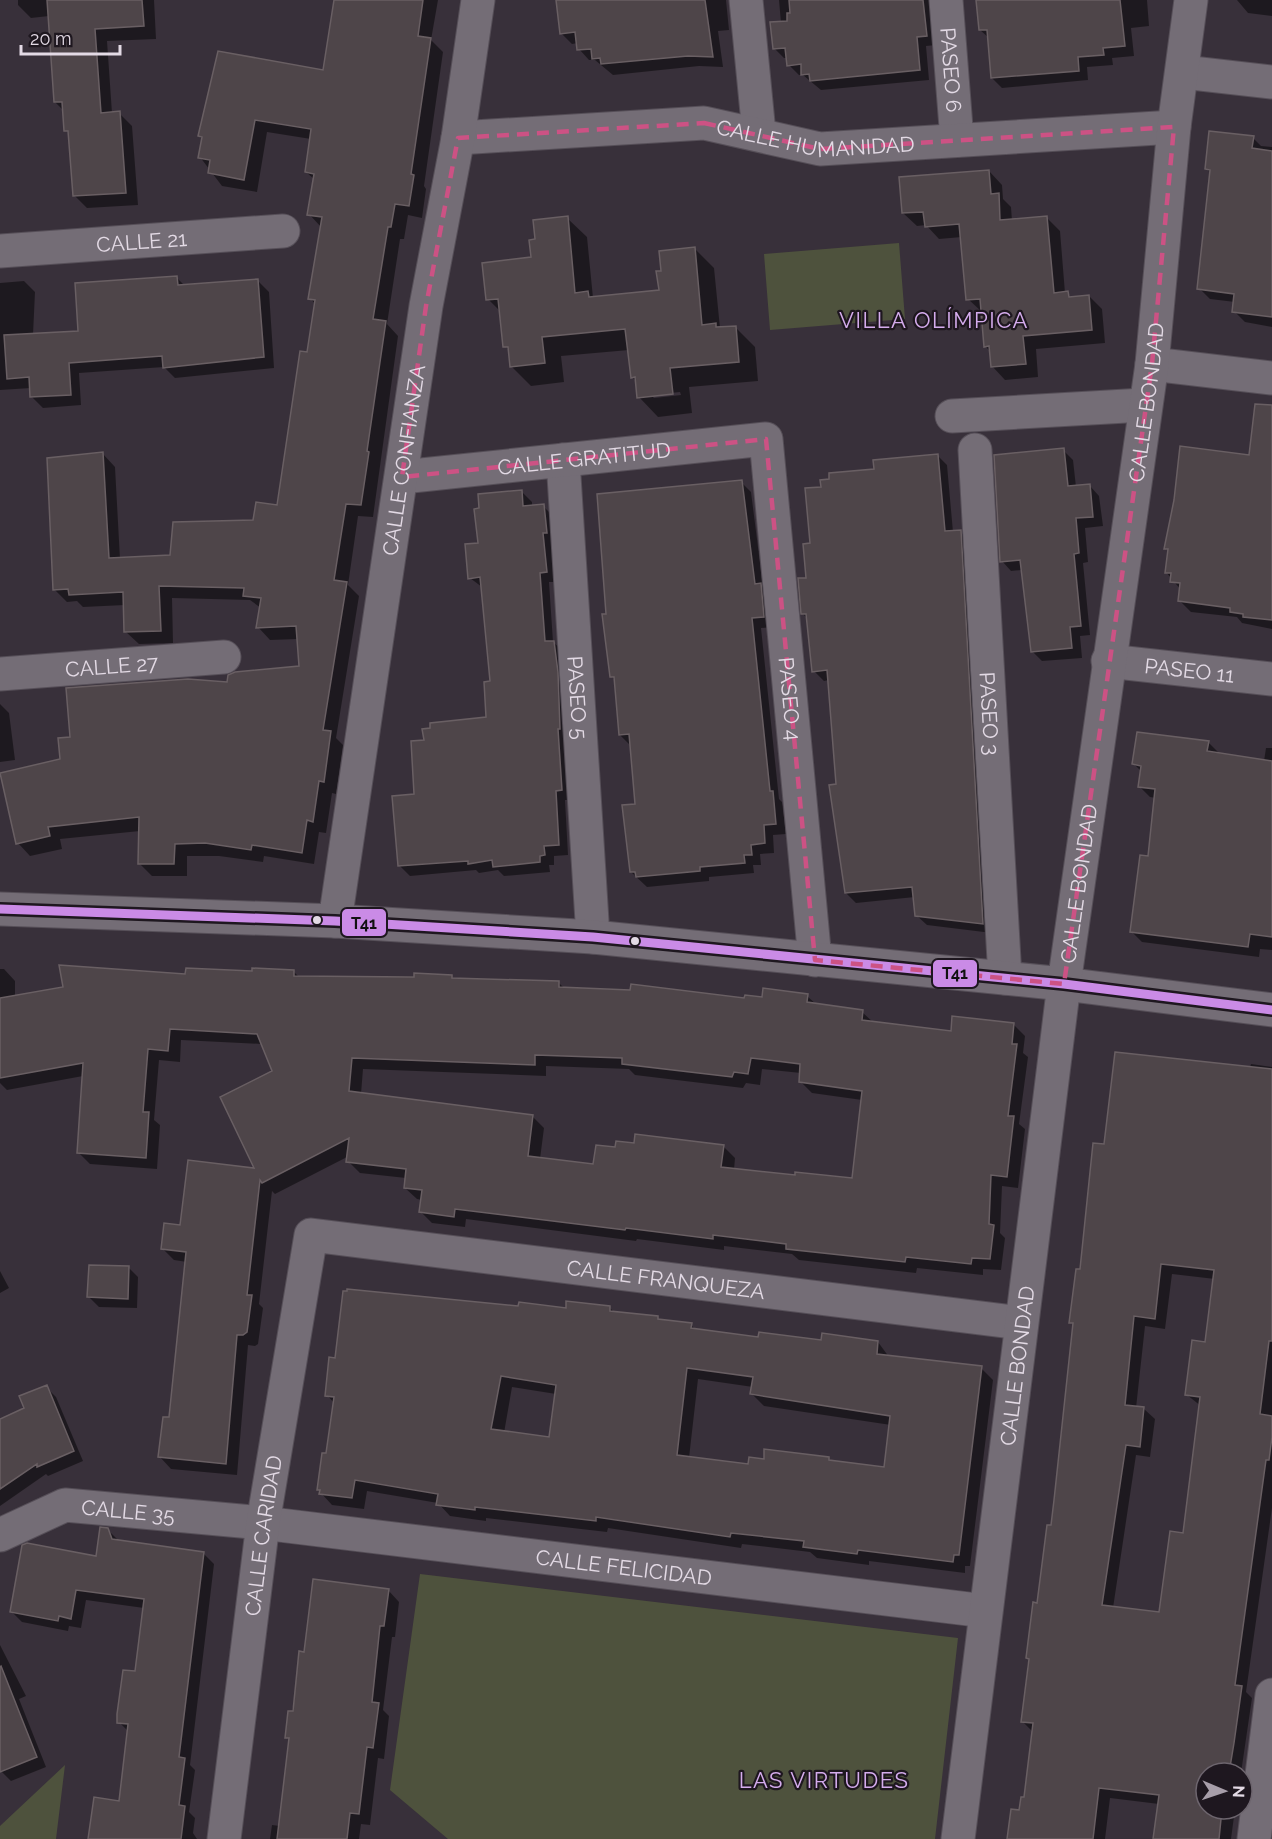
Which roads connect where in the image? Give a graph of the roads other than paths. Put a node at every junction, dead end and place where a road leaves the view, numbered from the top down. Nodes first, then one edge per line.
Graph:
1 (478, 0) edge
2 (746, 0) edge
3 (946, 0) edge
4 (1191, 0) edge
5 (1183, 72) junction
6 (1272, 82) edge
7 (1174, 127) junction
8 (759, 133) junction
9 (458, 138) junction
10 (957, 140) junction
11 (283, 231) dead end
12 (0, 251) edge
13 (1152, 364) junction
14 (1272, 378) edge
15 (1144, 405) junction
16 (952, 416) dead end
17 (766, 439) joint
18 (975, 450) dead end
19 (563, 460) junction
20 (402, 477) junction
21 (224, 657) dead end
22 (1108, 661) junction
23 (0, 674) edge
24 (1272, 679) edge
25 (0, 909) edge
26 (335, 921) junction
27 (593, 937) junction
28 (815, 960) junction
29 (1005, 978) junction
30 (1064, 984) junction
31 (1272, 1010) edge
32 (311, 1235) joint
33 (1021, 1323) junction
34 (263, 1523) junction
35 (0, 1535) edge
36 (985, 1611) junction
37 (1272, 1695) edge
38 (224, 1839) edge
39 (958, 1839) edge
40 (1254, 1839) edge

1 - 9 street, CALLE CONFIANZA
2 - 8 street
3 - 10 street, PASEO 6
4 - 5 street, CALLE BONDAD
5 - 6 street
5 - 7 street, CALLE BONDAD
7 - 10 street, CALLE HUMANIDAD
7 - 13 street, CALLE BONDAD
8 - 9 street, CALLE HUMANIDAD
8 - 10 street, CALLE HUMANIDAD
9 - 20 street, CALLE CONFIANZA
11 - 12 street, CALLE 21
13 - 14 street
13 - 15 street, CALLE BONDAD
15 - 16 street
15 - 22 street, CALLE BONDAD
17 - 19 street, CALLE GRATITUD
17 - 28 street, PASEO 4
18 - 29 street, PASEO 3
19 - 20 street, CALLE GRATITUD
19 - 27 street, PASEO 5
20 - 26 street, CALLE CONFIANZA
21 - 23 street, CALLE 27
22 - 24 street, PASEO 11
22 - 30 street, CALLE BONDAD
25 - 26 street
26 - 27 street
27 - 28 street
28 - 29 street
29 - 30 street
30 - 31 street
30 - 33 street, CALLE BONDAD
32 - 33 street, CALLE FRANQUEZA
32 - 34 street, CALLE CARIDAD
33 - 36 street, CALLE BONDAD
34 - 35 street, CALLE 35
34 - 36 street, CALLE FELICIDAD
34 - 38 street, CALLE CARIDAD
36 - 39 street, CALLE BONDAD
37 - 40 street

